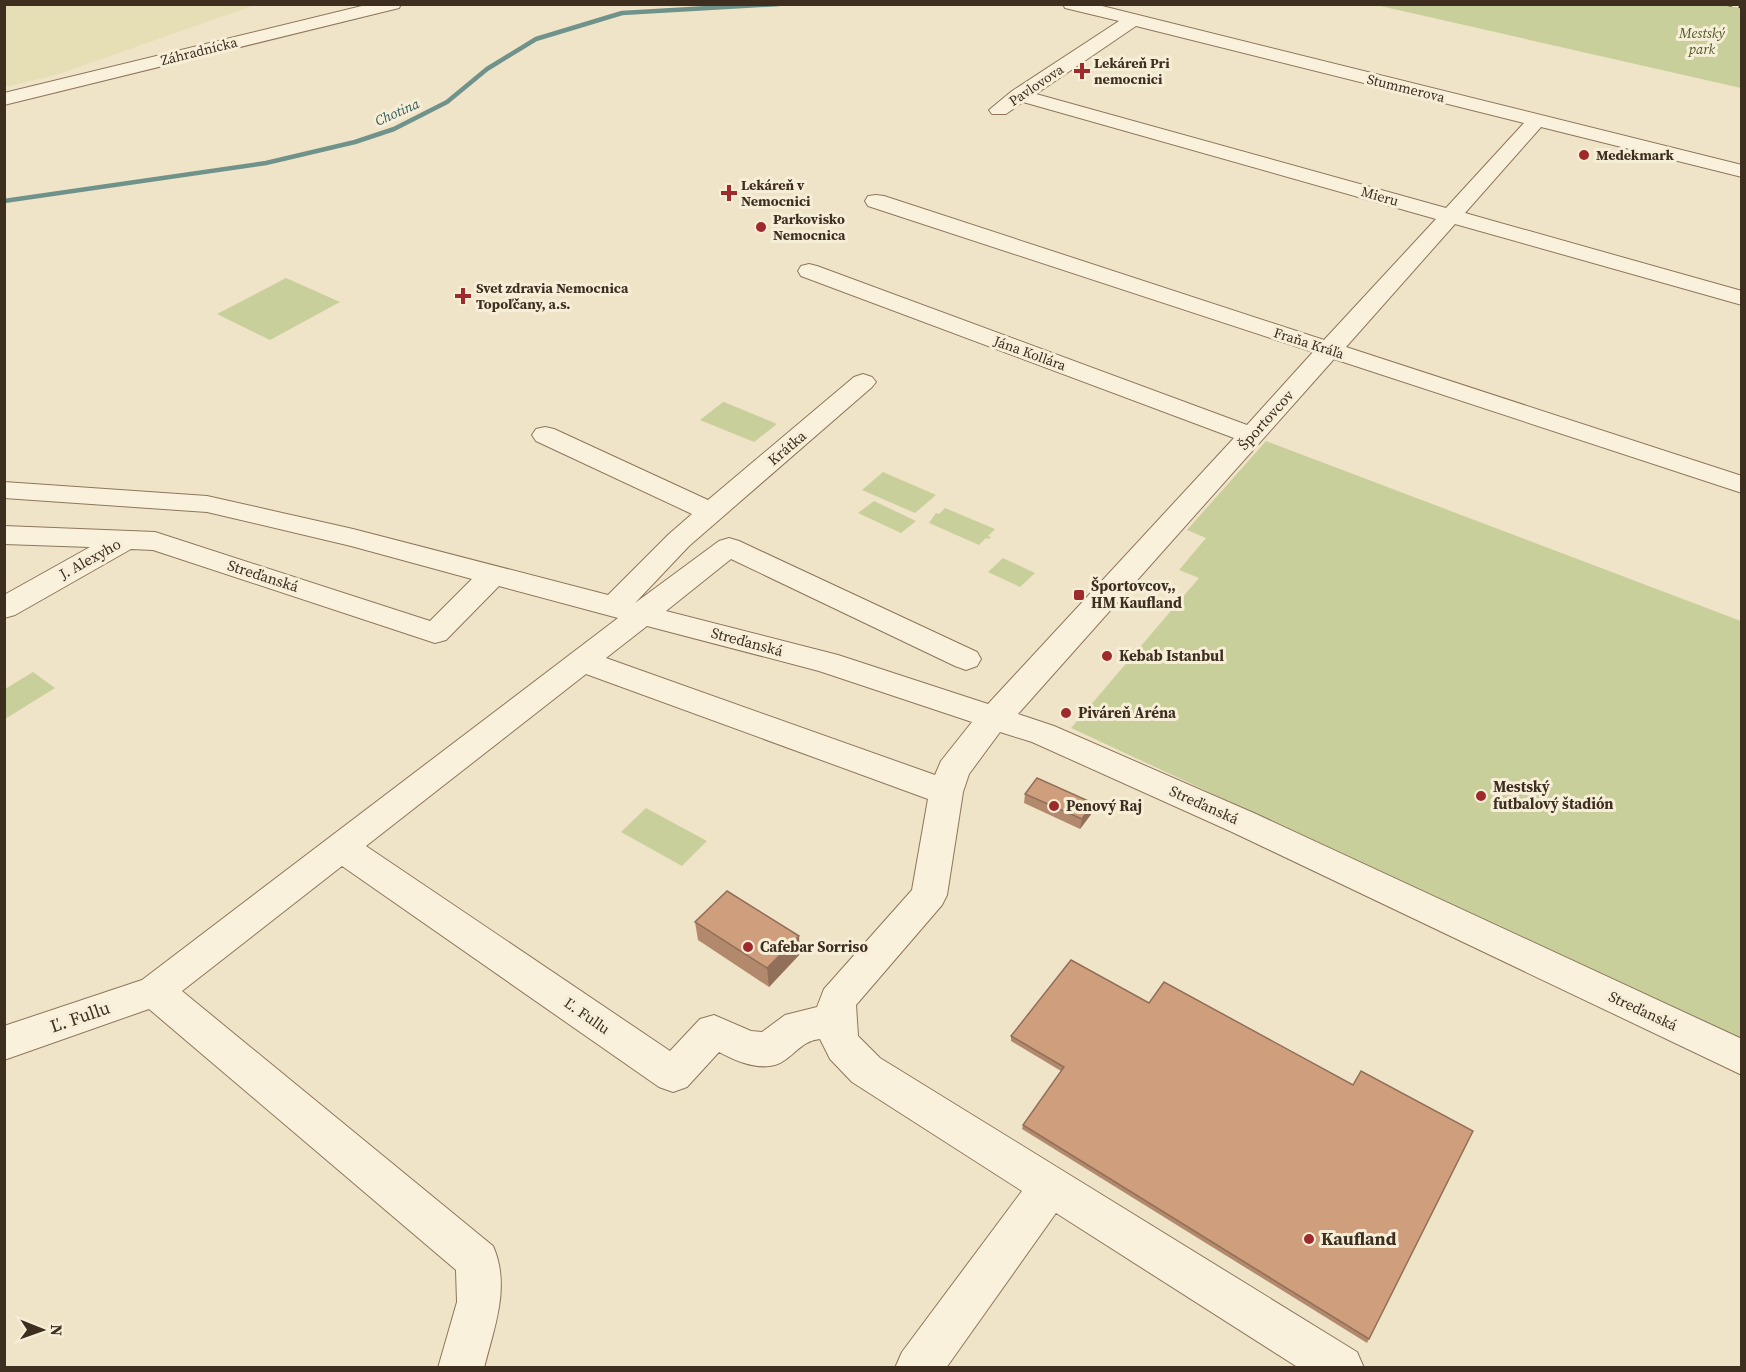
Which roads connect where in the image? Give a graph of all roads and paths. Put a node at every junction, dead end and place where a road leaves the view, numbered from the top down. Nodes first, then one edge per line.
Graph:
1 (393, 4) edge
2 (1071, 4) edge
3 (1133, 20) junction
4 (1019, 95) junction
5 (4, 99) edge
6 (999, 110) dead end
7 (1537, 120) junction
8 (1742, 171) edge
9 (876, 201) dead end
10 (1450, 216) junction
11 (809, 270) dead end
12 (1742, 298) edge
13 (1329, 350) junction
14 (863, 382) dead end
15 (545, 435) dead end
16 (1252, 436) junction
17 (1742, 485) edge
18 (4, 490) edge
19 (169, 501) junction
20 (710, 513) junction
21 (4, 535) edge
22 (126, 540) junction
23 (494, 574) junction
24 (4, 608) edge
25 (628, 610) junction
26 (966, 658) dead end
27 (582, 661) junction
28 (993, 718) junction
29 (946, 792) junction
30 (341, 847) junction
31 (155, 992) junction
32 (834, 1022) junction
33 (4, 1043) edge
34 (1742, 1058) edge
35 (1050, 1187) junction
36 (461, 1368) edge
37 (918, 1368) edge
38 (1341, 1368) edge

1 - 5 street, Záhradnícka
2 - 3 street, Stummerova
3 - 4 street, Pavlovova
3 - 7 street, Stummerova
4 - 6 street, Pavlovova
4 - 10 street, Mieru
7 - 8 street, Stummerova
7 - 10 street, Športovcov
9 - 13 street, Fraňa Kráľa
10 - 12 street, Mieru
10 - 13 street, Športovcov
11 - 16 street, Jána Kollára
13 - 16 street, Športovcov
13 - 17 street, Fraňa Kráľa
14 - 20 street, Krátka
15 - 20 street
16 - 28 street, Športovcov
18 - 19 street, Streďanská
19 - 22 street, J. Alexyho
19 - 23 street, Streďanská
20 - 25 street, Krátka
21 - 22 street, Streďanská
22 - 23 street, Streďanská
22 - 24 street, J. Alexyho
23 - 25 street, Streďanská
25 - 26 street
25 - 27 street, Ľ. Fullu
25 - 28 street, Streďanská
27 - 29 street
27 - 30 street, Ľ. Fullu
28 - 29 street, Športovcov
28 - 34 street, Streďanská
29 - 32 street, Športovcov
30 - 31 street, Ľ. Fullu
30 - 32 street, Ľ. Fullu
31 - 33 street, Ľ. Fullu
31 - 36 street
32 - 35 street
35 - 37 street
35 - 38 street

